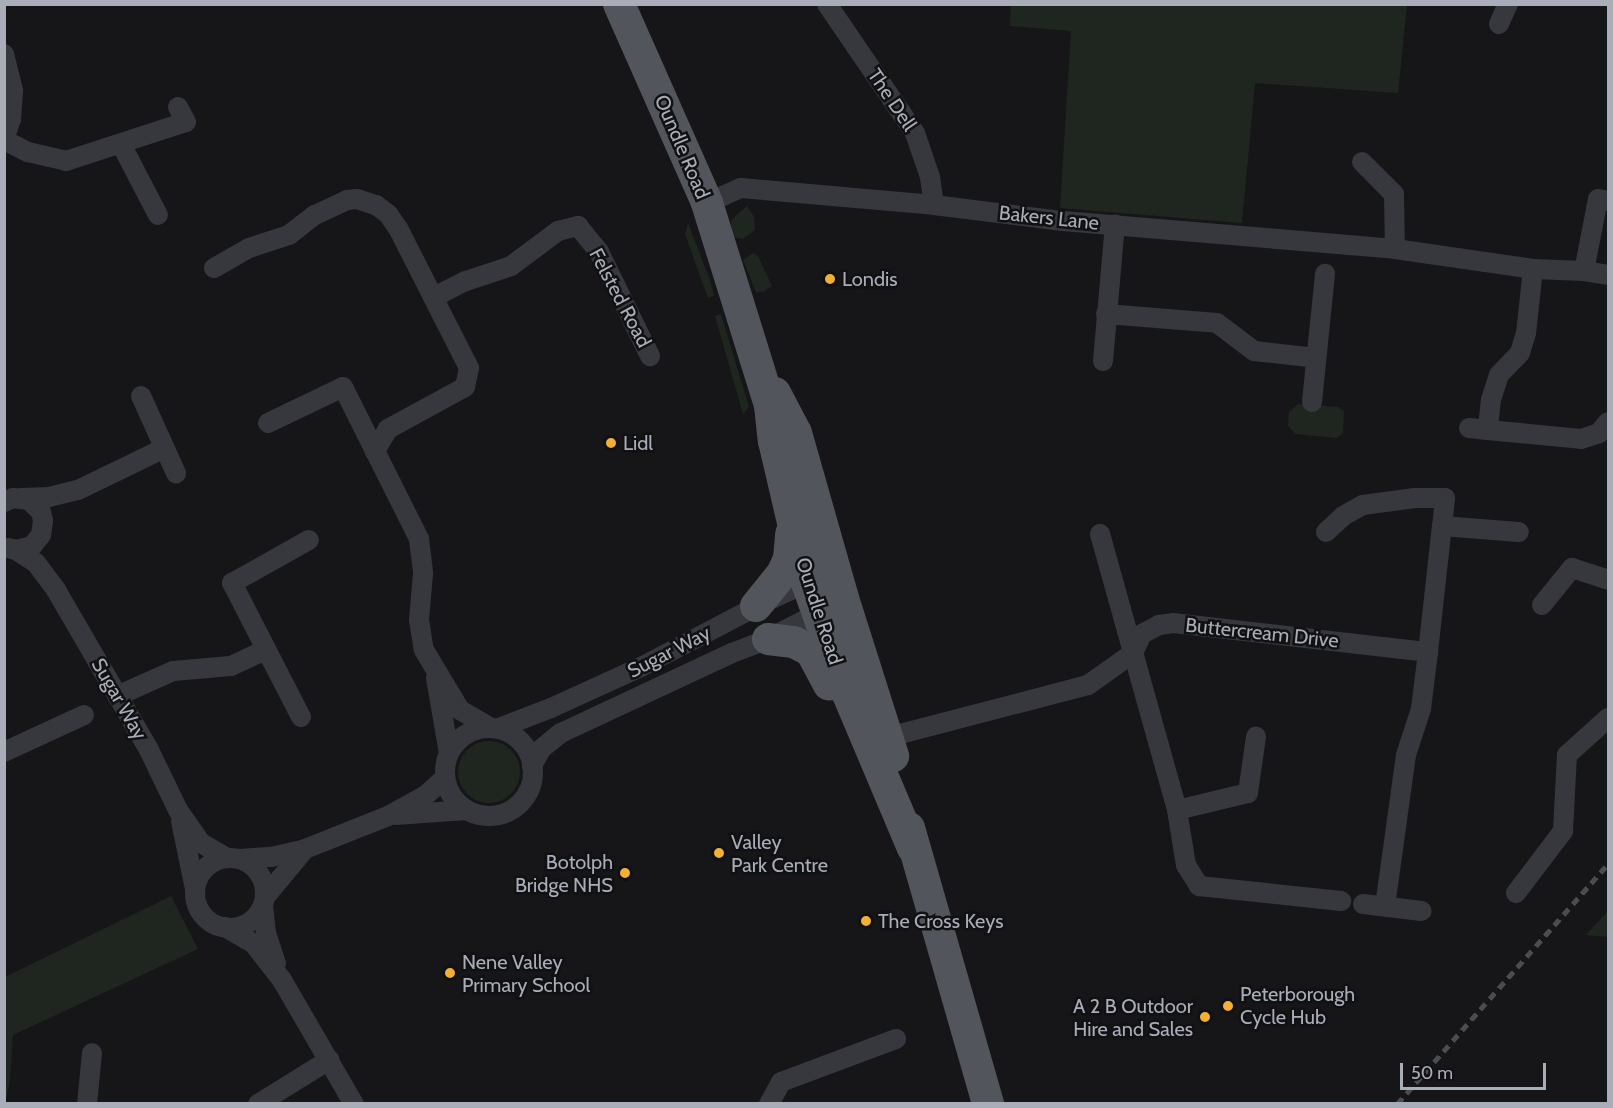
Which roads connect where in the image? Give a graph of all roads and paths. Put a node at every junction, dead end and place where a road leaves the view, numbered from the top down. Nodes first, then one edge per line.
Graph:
1 (619, 4) edge
2 (827, 4) edge
3 (1508, 4) edge
4 (1499, 24) dead end
5 (4, 54) edge
6 (178, 107) dead end
7 (4, 139) edge
8 (122, 144) junction
9 (1362, 162) dead end
10 (1608, 201) edge
11 (707, 204) junction
12 (934, 205) junction
13 (158, 215) dead end
14 (1115, 225) junction
15 (1395, 249) junction
16 (214, 268) dead end
17 (1533, 269) junction
18 (1584, 271) junction
19 (1325, 274) dead end
20 (1608, 275) edge
21 (434, 297) junction
22 (1106, 314) junction
23 (650, 356) dead end
24 (1316, 358) junction
25 (1103, 361) dead end
26 (758, 362) junction
27 (141, 396) dead end
28 (1312, 402) dead end
29 (1608, 422) edge
30 (268, 423) dead end
31 (164, 449) junction
32 (375, 452) junction
33 (176, 473) dead end
34 (4, 486) edge
35 (78, 490) junction
36 (16, 499) edge
37 (792, 521) junction
38 (1442, 526) junction
39 (43, 528) junction
40 (1326, 532) dead end
41 (1520, 532) dead end
42 (1100, 534) dead end
43 (309, 540) dead end
44 (10, 548) edge
45 (1608, 580) edge
46 (807, 583) junction
47 (56, 590) junction
48 (832, 594) junction
49 (1542, 605) dead end
50 (756, 606) junction
51 (768, 639) junction
52 (266, 650) junction
53 (1428, 652) junction
54 (1133, 653) junction
55 (434, 666) junction
56 (117, 696) junction
57 (84, 715) dead end
58 (301, 717) dead end
59 (1608, 718) edge
60 (494, 728) junction
61 (1256, 737) dead end
62 (878, 740) junction
63 (4, 752) edge
64 (449, 753) junction
65 (532, 766) junction
66 (445, 778) junction
67 (178, 810) junction
68 (467, 810) junction
69 (1177, 810) junction
70 (388, 816) junction
71 (913, 848) junction
72 (305, 849) junction
73 (233, 859) junction
74 (195, 891) junction
75 (1516, 893) dead end
76 (264, 901) junction
77 (1341, 901) dead end
78 (1363, 904) dead end
79 (1385, 907) junction
80 (1422, 911) dead end
81 (225, 927) junction
82 (282, 980) junction
83 (896, 1039) dead end
84 (92, 1053) dead end
85 (329, 1060) junction
86 (87, 1104) edge
87 (258, 1104) edge
88 (354, 1104) edge
89 (769, 1104) edge
90 (988, 1104) edge

1 - 11 main road, Oundle Road
2 - 12 street, The Dell
3 - 4 street
5 - 7 street
6 - 8 street
7 - 8 street
8 - 13 street
9 - 15 street
10 - 18 street
11 - 12 street, Bakers Lane
11 - 26 main road, Oundle Road
12 - 14 street, Bakers Lane
14 - 15 street, Bakers Lane
14 - 22 street
15 - 17 street, Bakers Lane
16 - 21 street
17 - 18 street, Bakers Lane
17 - 29 street
18 - 20 street, Bakers Lane
19 - 24 street
21 - 23 street, Felsted Road
21 - 32 street
22 - 24 street
22 - 25 street
24 - 28 street
26 - 37 main road, Oundle Road
26 - 48 main road, Oundle Road
27 - 31 street
30 - 32 street
31 - 33 street
31 - 35 street
32 - 55 street
34 - 36 street
35 - 36 street
35 - 39 street
36 - 39 street
37 - 46 main road, Oundle Road
37 - 50 main road
38 - 40 street
38 - 41 street
38 - 53 street
39 - 44 street
39 - 47 street, Sugar Way
42 - 54 street
43 - 52 street
44 - 47 street, Sugar Way
45 - 49 street
46 - 48 main road, Oundle Road
46 - 50 street, Sugar Way
47 - 56 street, Sugar Way
48 - 51 street, Sugar Way
48 - 62 main road, Oundle Road
50 - 60 street, Sugar Way
51 - 65 street, Sugar Way
51 - 71 main road
52 - 56 street
52 - 58 street
53 - 54 street, Buttercream Drive
53 - 79 street
54 - 62 street, Buttercream Drive
54 - 69 street
55 - 60 street
55 - 64 street
56 - 67 street, Sugar Way
57 - 63 street
59 - 75 street
60 - 64 street
60 - 65 street
61 - 69 street
62 - 71 main road, Oundle Road
64 - 66 street
65 - 68 street
66 - 68 street
66 - 70 street
67 - 73 street, Sugar Way
67 - 74 street, Sugar Way
68 - 70 street
69 - 77 street
70 - 72 street
71 - 90 main road, Oundle Road
72 - 73 street
72 - 76 street
73 - 74 street
73 - 76 street
74 - 81 street
76 - 81 street
76 - 82 street
78 - 79 street
79 - 80 street
81 - 82 street
82 - 85 street
83 - 89 street
84 - 86 street
85 - 87 street
85 - 88 street

